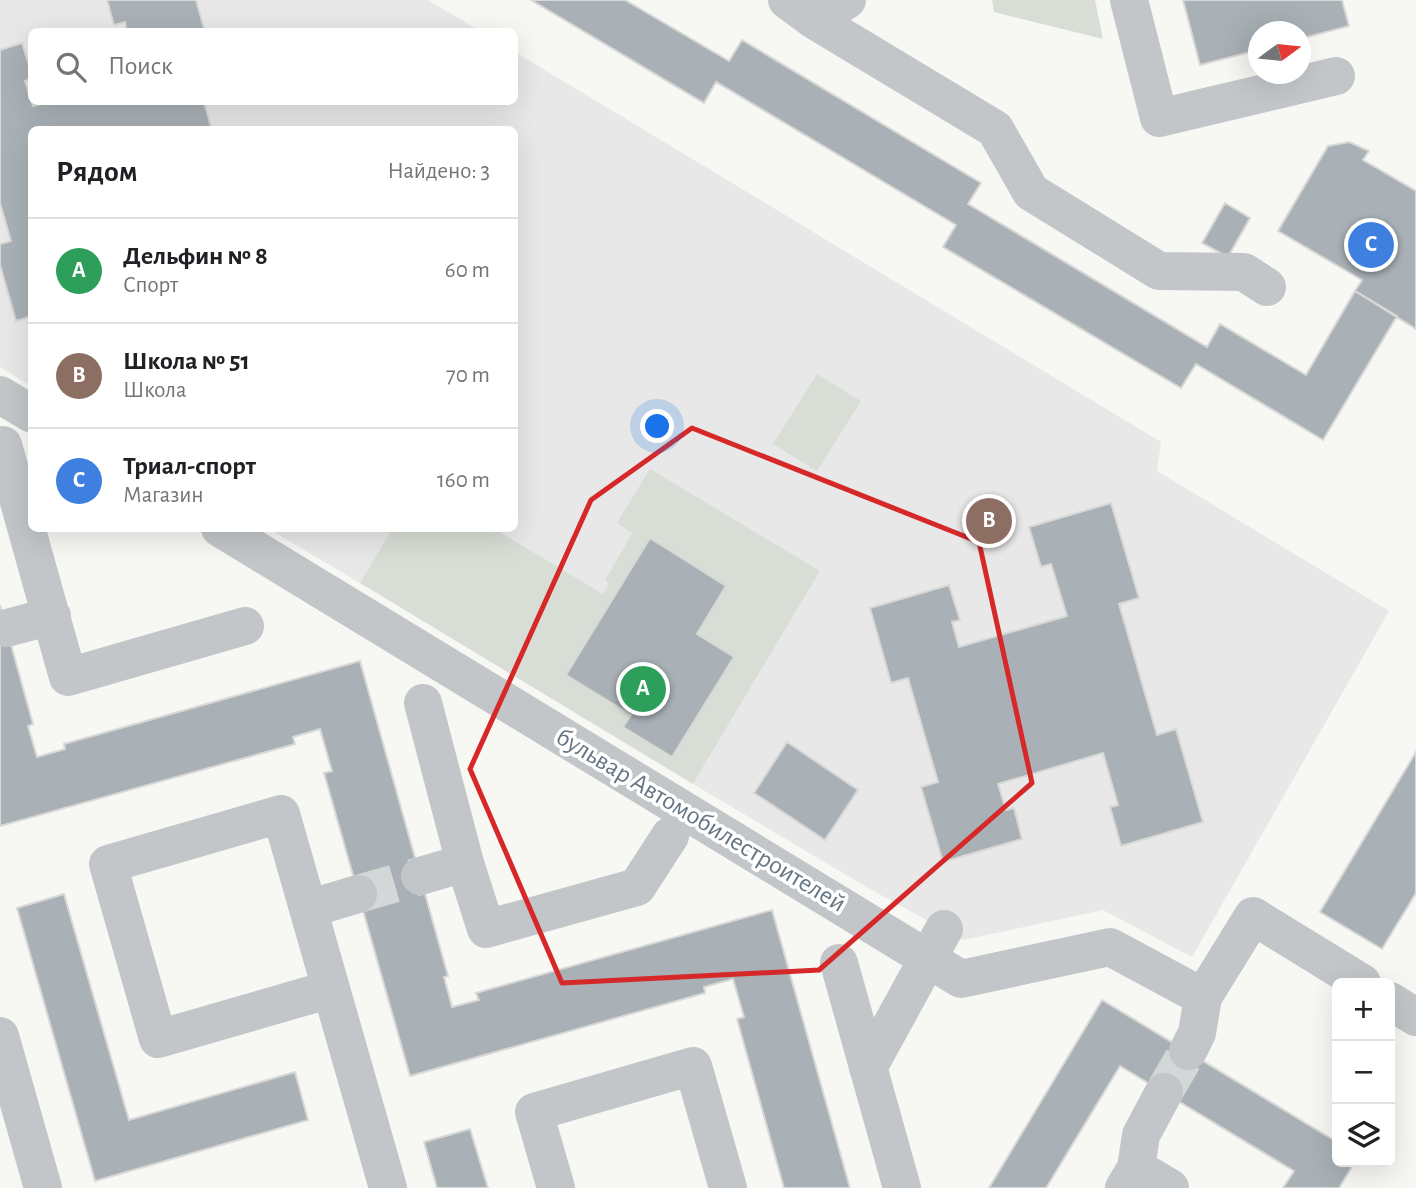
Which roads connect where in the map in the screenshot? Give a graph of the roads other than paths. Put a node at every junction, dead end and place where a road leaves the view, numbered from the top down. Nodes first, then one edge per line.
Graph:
1 (847, 0) edge
2 (1129, 0) edge
3 (801, 10) edge
4 (1335, 76) dead end
5 (1266, 287) dead end
6 (0, 395) edge
7 (28, 412) edge
8 (3, 445) dead end
9 (227, 532) edge
10 (51, 616) junction
11 (245, 626) dead end
12 (7, 628) dead end
13 (422, 703) dead end
14 (670, 836) dead end
15 (466, 863) junction
16 (420, 876) tunnel mouth
17 (358, 894) tunnel mouth
18 (308, 909) junction
19 (936, 944) junction
20 (839, 963) dead end
21 (1354, 978) edge
22 (331, 989) junction
23 (1203, 997) junction
24 (1395, 1004) edge
25 (1416, 1017) edge
26 (0, 1036) edge
27 (1188, 1051) tunnel mouth
28 (869, 1068) junction
29 (1164, 1092) tunnel mouth
30 (1130, 1178) edge
31 (43, 1188) edge
32 (388, 1188) edge
33 (556, 1188) edge
34 (729, 1188) edge
35 (902, 1188) edge
36 (1170, 1188) edge

1 - 3 street
2 - 4 street
3 - 5 street
6 - 7 street
8 - 10 street
9 - 19 street, бульвар Автомобилестроителей
10 - 11 street
10 - 12 street
13 - 15 street
14 - 15 street
15 - 16 street
17 - 18 street
18 - 22 street
18 - 22 street
19 - 23 street, бульвар Автомобилестроителей
19 - 28 street
20 - 28 street
21 - 23 street
22 - 32 street
23 - 27 street
24 - 25 street
26 - 31 street
28 - 35 street
29 - 30 street
30 - 36 street
33 - 34 street

